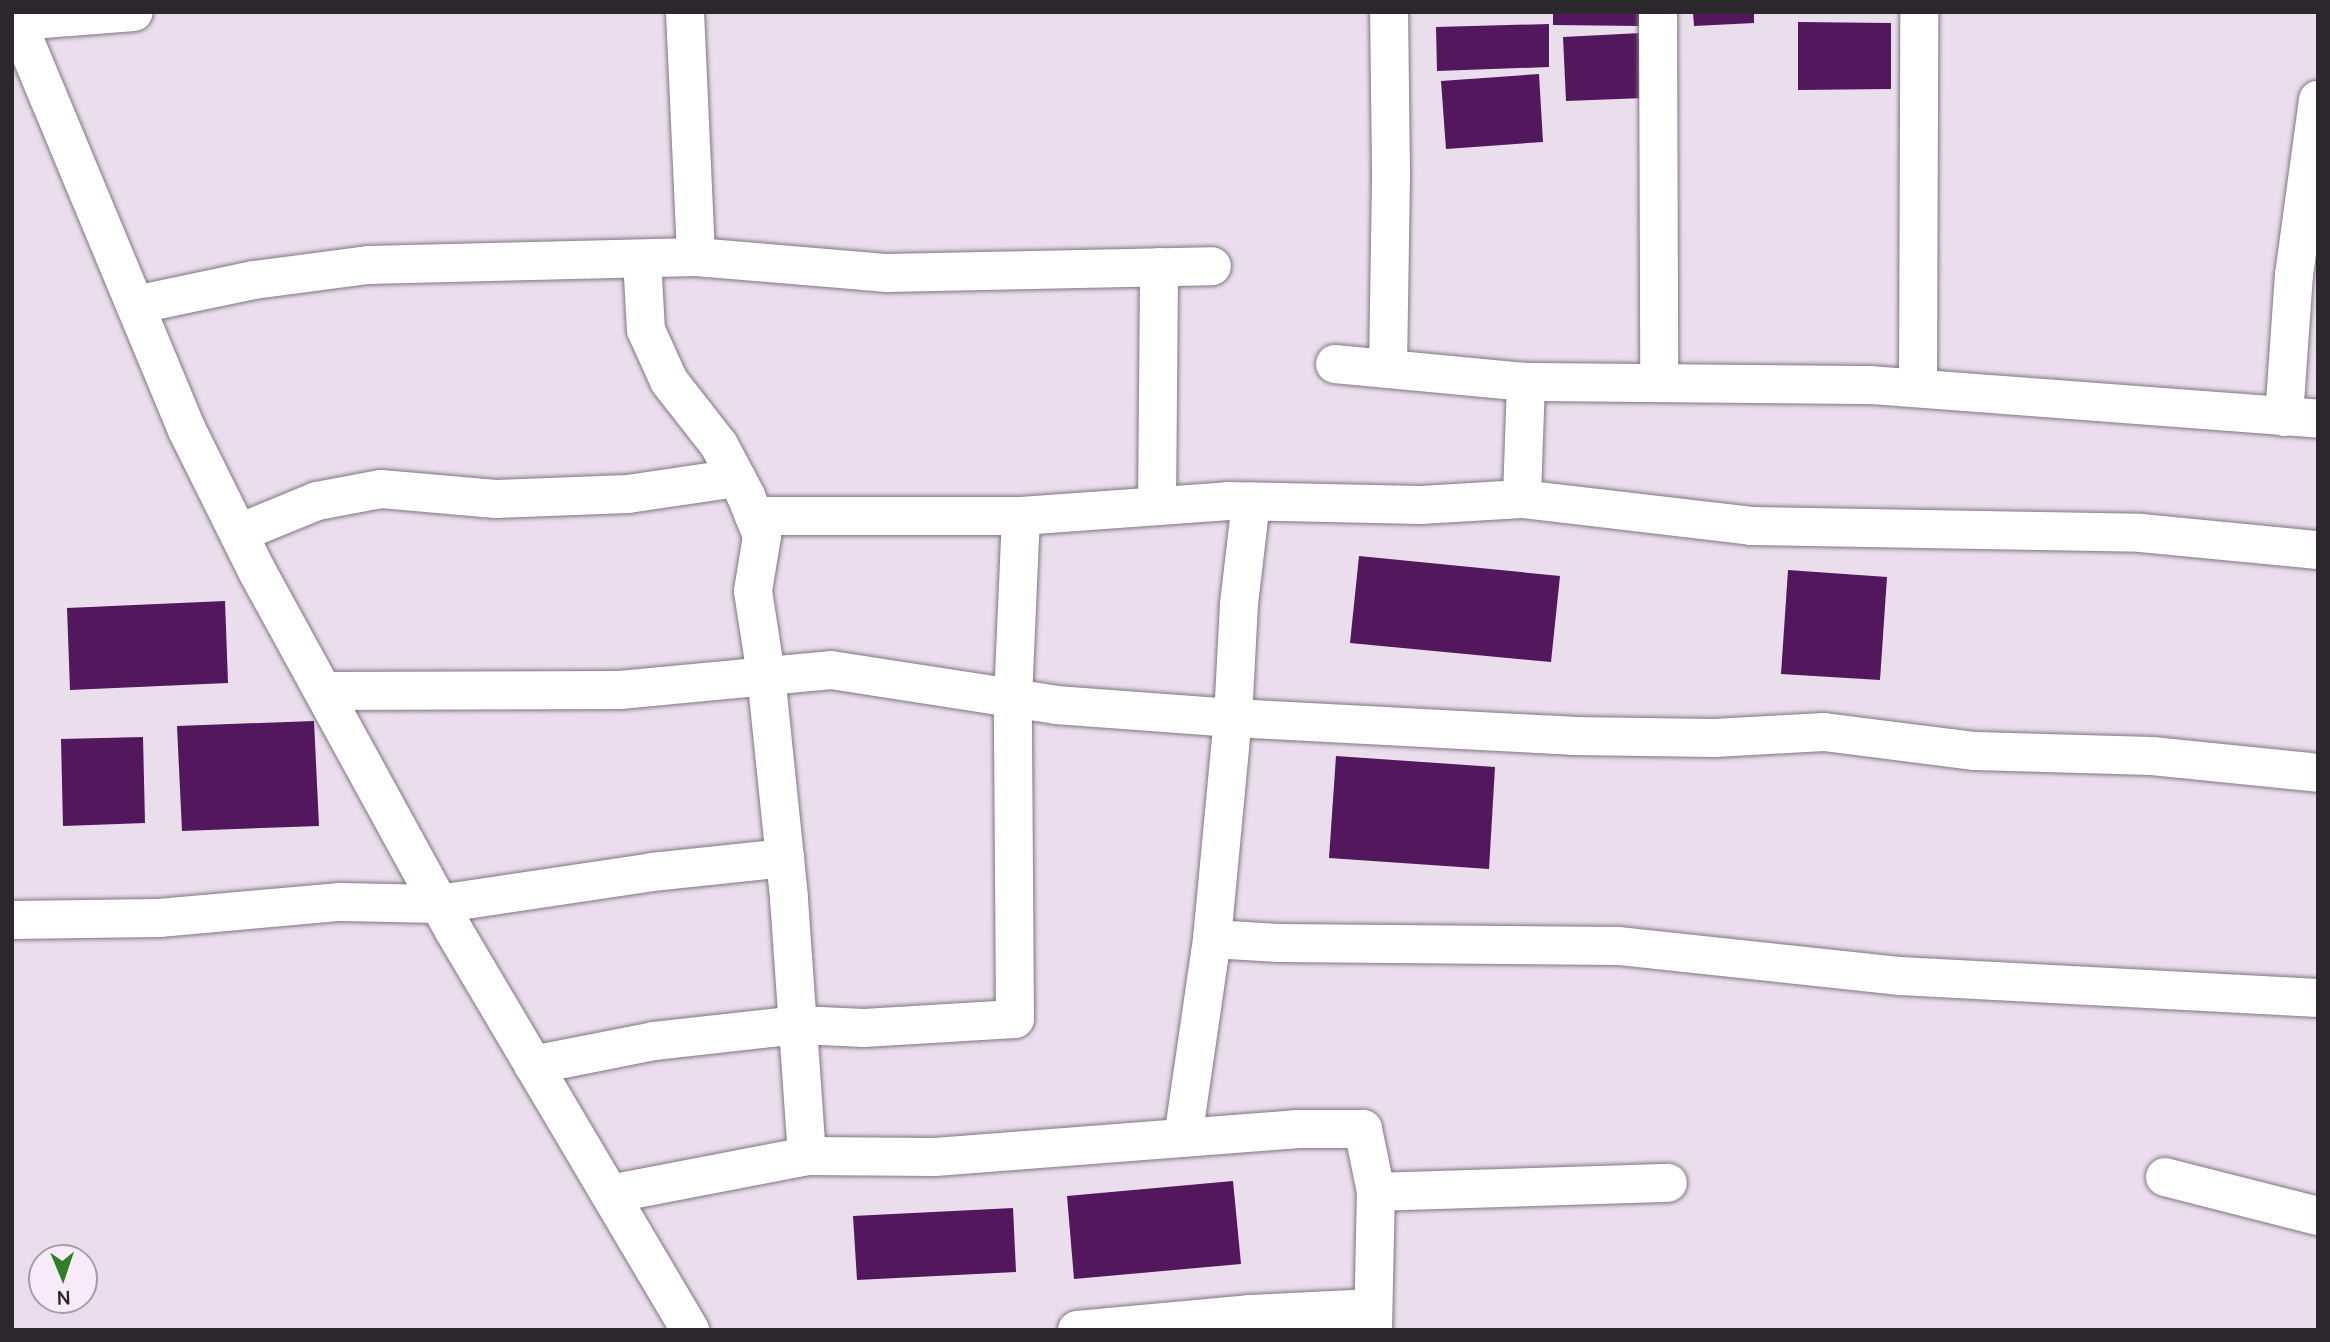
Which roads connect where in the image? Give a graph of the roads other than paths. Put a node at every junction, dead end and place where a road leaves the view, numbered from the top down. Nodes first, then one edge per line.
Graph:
1 (134, 12) edge
2 (685, 12) edge
3 (1389, 12) edge
4 (1658, 12) edge
5 (1919, 12) edge
6 (15, 16) edge
7 (2318, 100) edge
8 (696, 257) junction
9 (642, 259) junction
10 (1212, 266) dead end
11 (1159, 267) junction
12 (135, 305) junction
13 (1335, 364) dead end
14 (1388, 369) junction
15 (1526, 382) junction
16 (1659, 383) junction
17 (1918, 388) junction
18 (2301, 418) edge
19 (737, 478) junction
20 (1522, 499) junction
21 (1251, 502) junction
22 (1157, 506) junction
23 (754, 516) junction
24 (1021, 516) junction
25 (239, 533) junction
26 (2318, 550) edge
27 (766, 675) junction
28 (325, 691) junction
29 (1013, 699) junction
30 (1233, 718) junction
31 (2318, 773) edge
32 (785, 858) junction
33 (439, 904) junction
34 (12, 920) edge
35 (1212, 939) junction
36 (2318, 998) edge
37 (799, 1025) junction
38 (533, 1065) junction
39 (1183, 1138) junction
40 (807, 1156) junction
41 (2165, 1177) dead end
42 (1668, 1183) dead end
43 (1377, 1192) junction
44 (610, 1194) junction
45 (2318, 1216) edge
46 (1373, 1319) edge
47 (688, 1329) edge
48 (1077, 1330) edge

1 - 6 street
2 - 8 street
3 - 14 street
4 - 16 street
5 - 17 street
6 - 12 street
7 - 18 street
8 - 9 street
8 - 11 street
9 - 12 street
9 - 19 street
10 - 11 street
11 - 22 street
12 - 25 street
13 - 14 street
14 - 15 street
15 - 16 street
15 - 20 street
16 - 17 street
17 - 18 street
19 - 23 street
19 - 25 street
20 - 21 street
20 - 26 street
21 - 22 street
21 - 30 street
22 - 24 street
23 - 24 street
23 - 27 street
24 - 29 street
25 - 28 street
27 - 28 street
27 - 29 street
27 - 32 street
28 - 33 street
29 - 30 street
29 - 37 street
30 - 31 street
30 - 35 street
32 - 33 street
32 - 37 street
33 - 34 street
33 - 38 street
35 - 36 street
35 - 39 street
37 - 38 street
37 - 40 street
38 - 44 street
39 - 40 street
39 - 43 street
40 - 44 street
41 - 45 street
42 - 43 street
43 - 46 street
44 - 47 street
46 - 48 street

